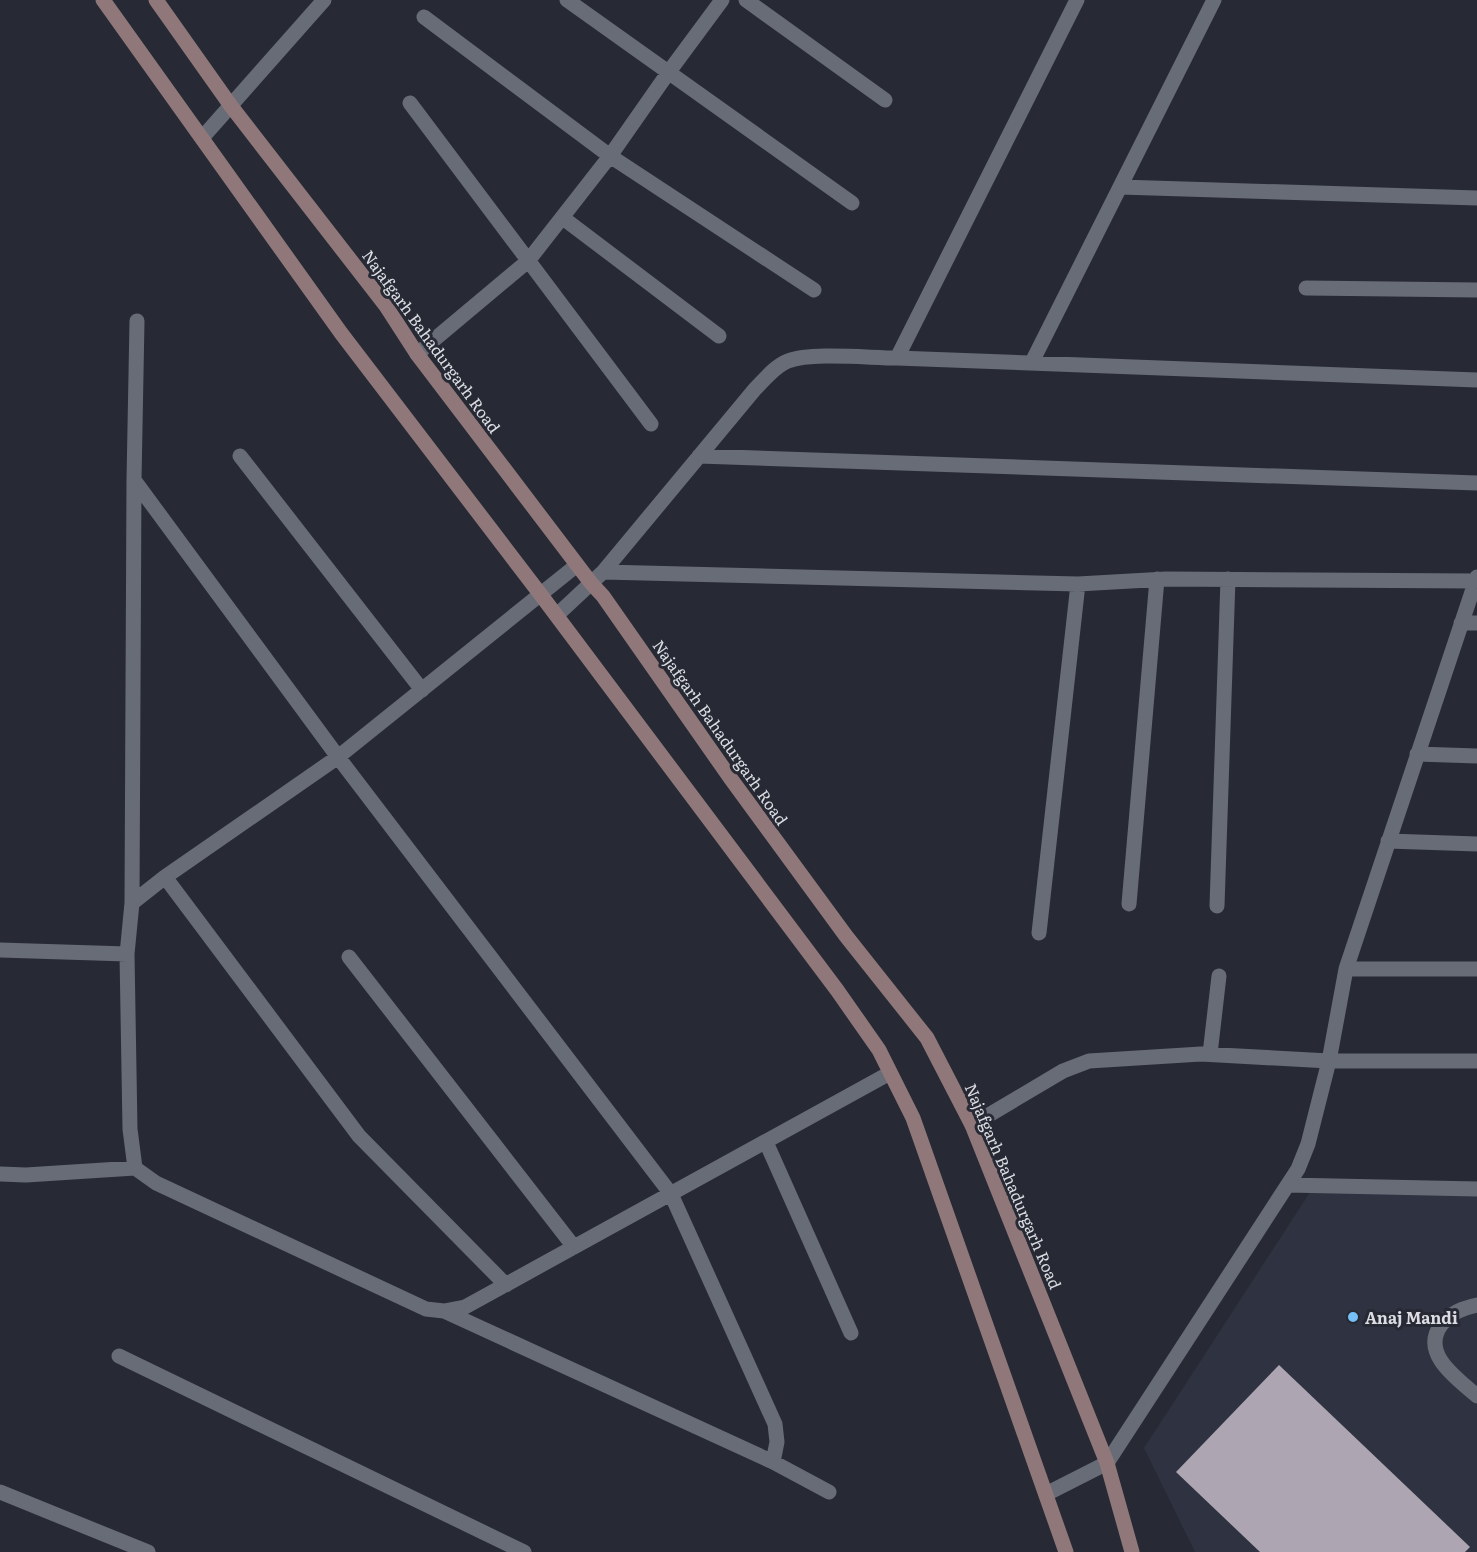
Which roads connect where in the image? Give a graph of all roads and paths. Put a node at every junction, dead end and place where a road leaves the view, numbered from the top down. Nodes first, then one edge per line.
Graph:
1 (103, 0) edge
2 (156, 0) edge
3 (324, 0) edge
4 (567, 0) edge
5 (722, 0) edge
6 (746, 0) edge
7 (1077, 0) edge
8 (1214, 0) edge
9 (424, 16) dead end
10 (668, 73) junction
11 (885, 100) dead end
12 (411, 104) dead end
13 (231, 105) junction
14 (202, 138) junction
15 (610, 156) junction
16 (1120, 187) junction
17 (1477, 198) edge
18 (852, 203) dead end
19 (563, 218) junction
20 (528, 261) junction
21 (1306, 288) dead end
22 (814, 290) dead end
23 (1477, 290) edge
24 (137, 321) dead end
25 (719, 336) dead end
26 (417, 354) junction
27 (897, 358) junction
28 (1032, 362) junction
29 (1477, 380) edge
30 (651, 424) dead end
31 (240, 456) dead end
32 (699, 456) junction
33 (134, 480) junction
34 (1477, 483) edge
35 (578, 565) junction
36 (603, 572) junction
37 (1157, 579) junction
38 (1228, 579) junction
39 (1476, 579) edge
40 (591, 583) junction
41 (1078, 584) junction
42 (541, 595) junction
43 (557, 615) junction
44 (1461, 623) junction
45 (1477, 623) edge
46 (422, 690) junction
47 (1418, 754) junction
48 (1477, 756) edge
49 (338, 757) junction
50 (1388, 841) junction
51 (1477, 844) edge
52 (165, 877) junction
53 (132, 903) junction
54 (1129, 904) dead end
55 (1217, 906) dead end
56 (1039, 933) dead end
57 (0, 950) edge
58 (127, 954) junction
59 (349, 957) dead end
60 (1346, 969) junction
61 (1477, 969) edge
62 (1219, 976) dead end
63 (1210, 1054) junction
64 (1329, 1061) junction
65 (1477, 1061) edge
66 (890, 1073) junction
67 (972, 1125) junction
68 (766, 1142) junction
69 (135, 1168) junction
70 (0, 1174) edge
71 (1288, 1185) junction
72 (1477, 1190) edge
73 (671, 1194) junction
74 (574, 1247) junction
75 (506, 1285) junction
76 (1477, 1305) edge
77 (444, 1311) junction
78 (850, 1333) dead end
79 (119, 1356) dead end
80 (1477, 1396) edge
81 (773, 1462) junction
82 (1107, 1463) junction
83 (0, 1492) edge
84 (829, 1492) dead end
85 (1046, 1494) junction
86 (147, 1552) edge
87 (524, 1552) edge
88 (1066, 1552) edge
89 (1132, 1552) edge

1 - 14 main road
2 - 13 main road, Najafgarh Bahadurgarh Road
3 - 13 street
4 - 10 street
5 - 10 street
6 - 11 street
7 - 27 street
8 - 16 street
9 - 15 street
10 - 15 street
10 - 18 street
12 - 20 street
13 - 14 street
13 - 26 main road, Najafgarh Bahadurgarh Road
14 - 42 main road
15 - 19 street
15 - 22 street
16 - 17 street
16 - 28 street
19 - 20 street
19 - 25 street
20 - 26 street
20 - 30 street
21 - 23 street
24 - 33 street
26 - 35 main road, Najafgarh Bahadurgarh Road
27 - 28 street
27 - 32 street
28 - 29 street
31 - 46 street
32 - 34 street
32 - 36 street
33 - 49 street
33 - 53 street
35 - 40 main road, Najafgarh Bahadurgarh Road
35 - 42 street
36 - 40 street
36 - 41 street
37 - 38 street
37 - 41 street
37 - 54 street
38 - 39 street
38 - 55 street
39 - 44 street
40 - 43 street
40 - 67 main road, Najafgarh Bahadurgarh Road
41 - 56 street
42 - 43 main road
42 - 46 street
43 - 66 main road
44 - 45 street
44 - 47 street
46 - 49 street
47 - 48 street
47 - 50 street
49 - 52 street
49 - 73 street
50 - 51 street
50 - 60 street
52 - 53 street
52 - 75 street
53 - 58 street
57 - 58 street
58 - 69 street
59 - 74 street
60 - 61 street
60 - 64 street
62 - 63 street
63 - 64 street
63 - 67 street
64 - 65 street
64 - 71 street
66 - 68 street
66 - 85 main road
67 - 82 main road, Najafgarh Bahadurgarh Road
68 - 73 street
68 - 78 street
69 - 70 street
69 - 77 street
71 - 72 street
71 - 82 street
73 - 74 street
73 - 81 street
74 - 75 street
75 - 77 street
76 - 80 street
77 - 81 street
79 - 87 street
81 - 84 street
82 - 85 street
82 - 89 main road, Najafgarh Bahadurgarh Road
83 - 86 street
85 - 88 main road

